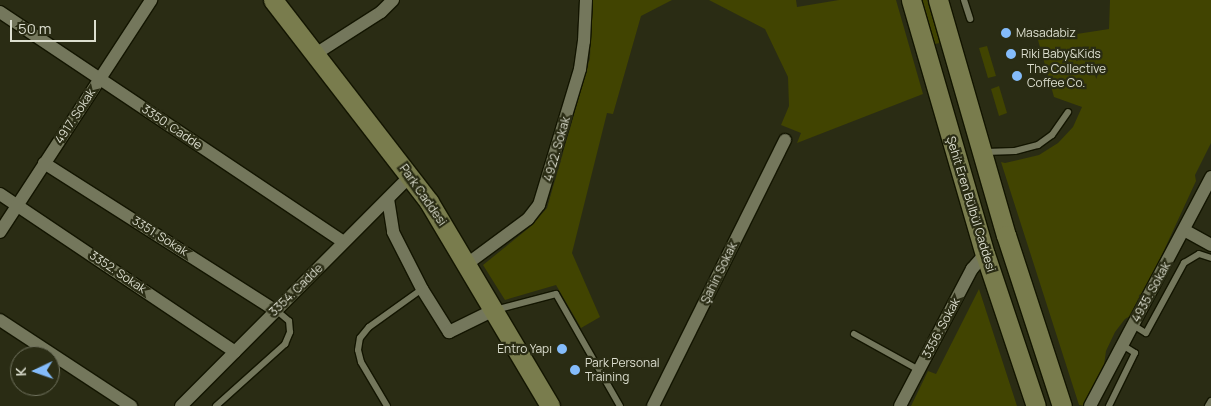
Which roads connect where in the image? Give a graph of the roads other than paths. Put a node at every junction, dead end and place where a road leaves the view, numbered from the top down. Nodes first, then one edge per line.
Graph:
1 (152, 0) edge
2 (273, 0) edge
3 (393, 0) edge
4 (586, 0) edge
5 (911, 0) edge
6 (938, 0) edge
7 (964, 0) edge
8 (0, 12) edge
9 (970, 19) dead end
10 (317, 53) junction
11 (956, 66) junction
12 (932, 74) junction
13 (100, 79) junction
14 (1068, 112) dead end
15 (785, 140) dead end
16 (982, 152) junction
17 (44, 163) junction
18 (411, 175) junction
19 (1211, 177) edge
20 (0, 194) edge
21 (388, 199) junction
22 (18, 204) junction
23 (1184, 230) junction
24 (0, 232) edge
25 (344, 242) junction
26 (1211, 245) edge
27 (985, 254) junction
28 (1211, 258) edge
29 (468, 264) junction
30 (422, 289) junction
31 (275, 310) junction
32 (494, 310) junction
33 (0, 320) edge
34 (1133, 325) junction
35 (854, 334) dead end
36 (1122, 345) junction
37 (235, 352) junction
38 (918, 370) junction
39 (1211, 401) edge
40 (131, 406) edge
41 (181, 406) edge
42 (216, 406) edge
43 (387, 406) edge
44 (550, 406) edge
45 (620, 406) edge
46 (653, 406) edge
47 (900, 406) edge
48 (1036, 406) edge
49 (1062, 406) edge
50 (1090, 406) edge
51 (1109, 406) edge
52 (1208, 406) edge

1 - 13 street, 4917. Sokak
2 - 10 main road, Park Caddesi
3 - 10 street
4 - 29 street, 4922. Sokak
5 - 12 main road, Şehit Eren Bülbül Caddesi
6 - 11 main road, Şehit Eren Bülbül Caddesi
7 - 9 lane
8 - 13 street, 3350. Cadde
10 - 18 main road, Park Caddesi
11 - 12 main road
11 - 16 main road, Şehit Eren Bülbül Caddesi
12 - 27 main road, Şehit Eren Bülbül Caddesi
13 - 17 street, 4917. Sokak
13 - 25 street, 3350. Cadde
14 - 16 lane
15 - 46 street, Şahin Sokak
16 - 49 main road, Şehit Eren Bülbül Caddesi
17 - 22 street, 4917. Sokak
17 - 31 street, 3351. Sokak
18 - 21 street, 3354. Cadde
18 - 29 main road, Park Caddesi
19 - 23 street, 4935. Sokak
20 - 22 street, 3352. Sokak
21 - 25 street, 3354. Cadde
21 - 30 street
22 - 24 street, 4917. Sokak
22 - 37 street, 3352. Sokak
23 - 26 street
23 - 34 street, 4935. Sokak
25 - 31 street, 3354. Cadde
27 - 38 street, 3356. Sokak
27 - 48 main road, Şehit Eren Bülbül Caddesi
28 - 34 lane
29 - 32 main road, Park Caddesi
30 - 32 street
30 - 43 lane
31 - 37 street, 3354. Cadde
31 - 42 lane
32 - 44 main road, Park Caddesi
32 - 45 lane
33 - 40 street
34 - 36 street, 4935. Sokak
35 - 38 lane
36 - 50 street, 4935. Sokak
36 - 51 lane
37 - 41 street, 3354. Cadde
38 - 47 street, 3356. Sokak
39 - 52 lane

